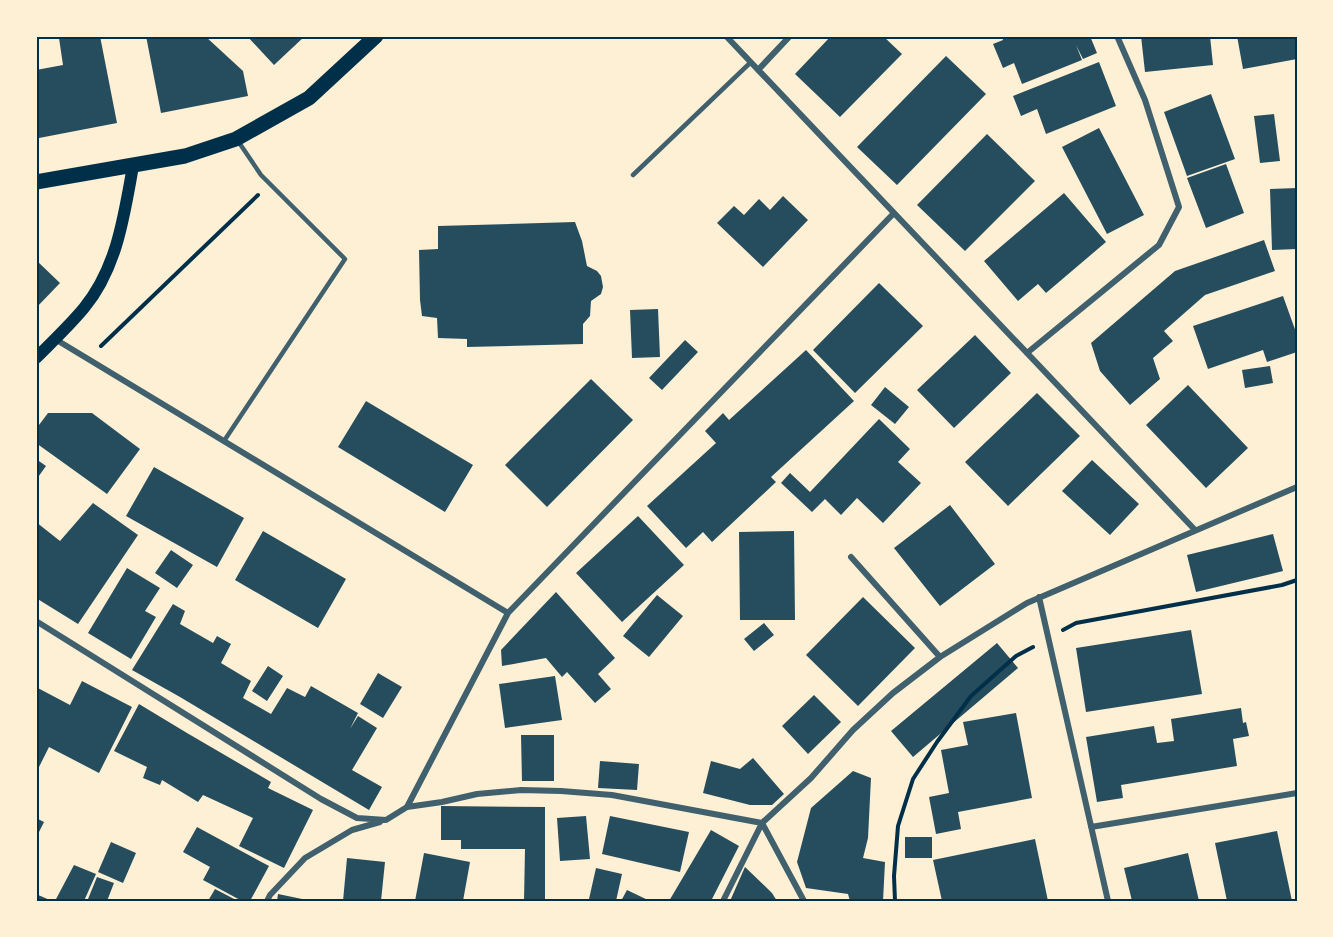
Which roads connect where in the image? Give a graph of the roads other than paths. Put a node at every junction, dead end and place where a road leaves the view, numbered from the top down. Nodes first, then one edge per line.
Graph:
1 (376, 36) edge
2 (726, 36) edge
3 (790, 36) edge
4 (1117, 36) edge
5 (751, 62) junction
6 (758, 70) junction
7 (236, 139) junction
8 (133, 166) junction
9 (633, 175) dead end
10 (36, 182) edge
11 (894, 213) junction
12 (55, 339) junction
13 (1027, 353) junction
14 (36, 358) edge
15 (224, 441) junction
16 (1297, 487) edge
17 (1195, 530) junction
18 (851, 557) dead end
19 (1039, 597) junction
20 (508, 613) junction
21 (36, 621) edge
22 (940, 657) junction
23 (1297, 793) edge
24 (407, 807) junction
25 (387, 820) junction
26 (762, 823) junction
27 (1091, 827) junction
28 (267, 901) edge
29 (723, 901) edge
30 (804, 901) edge
31 (1108, 901) edge

1 - 7 main road
2 - 5 street
3 - 6 street
4 - 13 street
5 - 6 street
5 - 9 lane
6 - 11 street
7 - 8 main road
7 - 15 lane
8 - 10 main road
8 - 12 main road
11 - 13 street
11 - 20 street
12 - 14 main road
12 - 15 street
13 - 17 street
15 - 20 street
16 - 17 street
17 - 19 street
18 - 22 street
19 - 22 street
19 - 27 street
20 - 24 street
21 - 25 street
22 - 26 street
23 - 27 street
24 - 25 street
24 - 26 street
25 - 28 street
26 - 29 street
26 - 30 street
27 - 31 street

